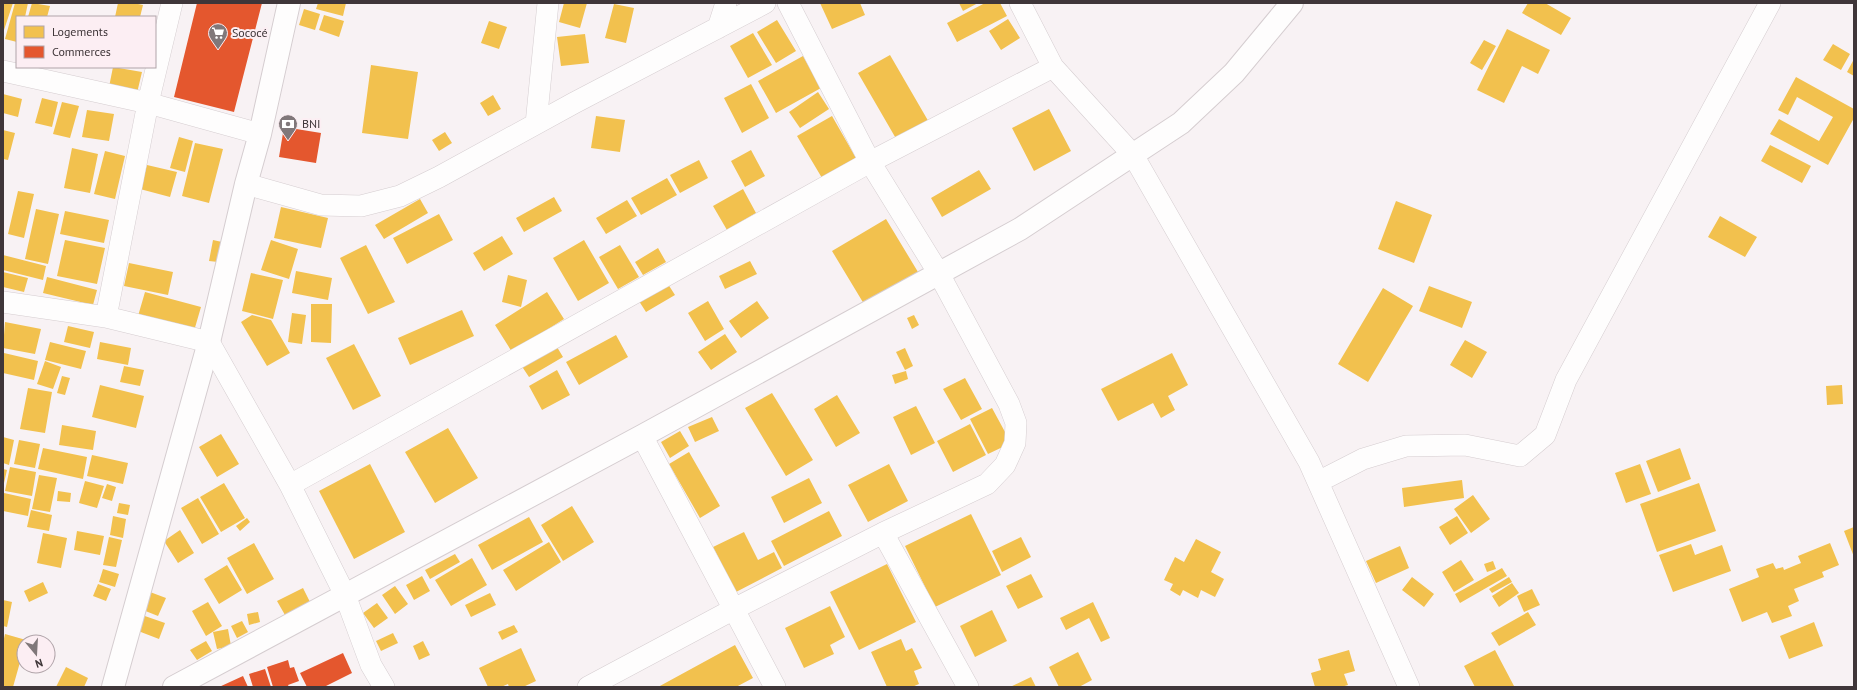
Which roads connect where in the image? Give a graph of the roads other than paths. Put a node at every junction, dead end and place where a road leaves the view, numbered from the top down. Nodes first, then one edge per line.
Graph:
1 (172, 3) edge
2 (289, 3) edge
3 (548, 3) edge
4 (726, 3) edge
5 (765, 3) edge
6 (788, 3) edge
7 (1020, 3) edge
8 (1292, 3) edge
9 (1770, 3) edge
10 (718, 28) junction
11 (1053, 67) junction
12 (3, 71) edge
13 (148, 103) junction
14 (536, 124) junction
15 (260, 134) junction
16 (1133, 155) junction
17 (870, 162) junction
18 (246, 184) junction
19 (938, 272) junction
20 (3, 302) edge
21 (106, 317) junction
22 (209, 342) junction
23 (642, 436) junction
24 (1318, 482) junction
25 (290, 485) junction
26 (884, 533) junction
27 (345, 595) junction
28 (734, 609) junction
29 (114, 687) edge
30 (174, 687) edge
31 (384, 687) edge
32 (589, 687) edge
33 (775, 687) edge
34 (968, 687) edge
35 (1409, 687) edge

1 - 13 street
2 - 15 main road
3 - 14 street
4 - 10 street
5 - 10 street
6 - 17 street
7 - 11 street
8 - 16 main road
9 - 24 street
10 - 14 street
11 - 16 street
11 - 17 street
12 - 13 street
13 - 15 street
13 - 21 street
14 - 18 street
15 - 18 main road
16 - 19 main road
16 - 24 street
17 - 19 street
17 - 25 street
18 - 22 main road
19 - 23 main road
19 - 26 street
20 - 21 street
21 - 22 street
22 - 25 street
22 - 29 main road
23 - 27 main road
23 - 28 street
24 - 35 street
25 - 27 street
26 - 28 street
26 - 34 street
27 - 30 main road
27 - 31 street
28 - 32 street
28 - 33 street

